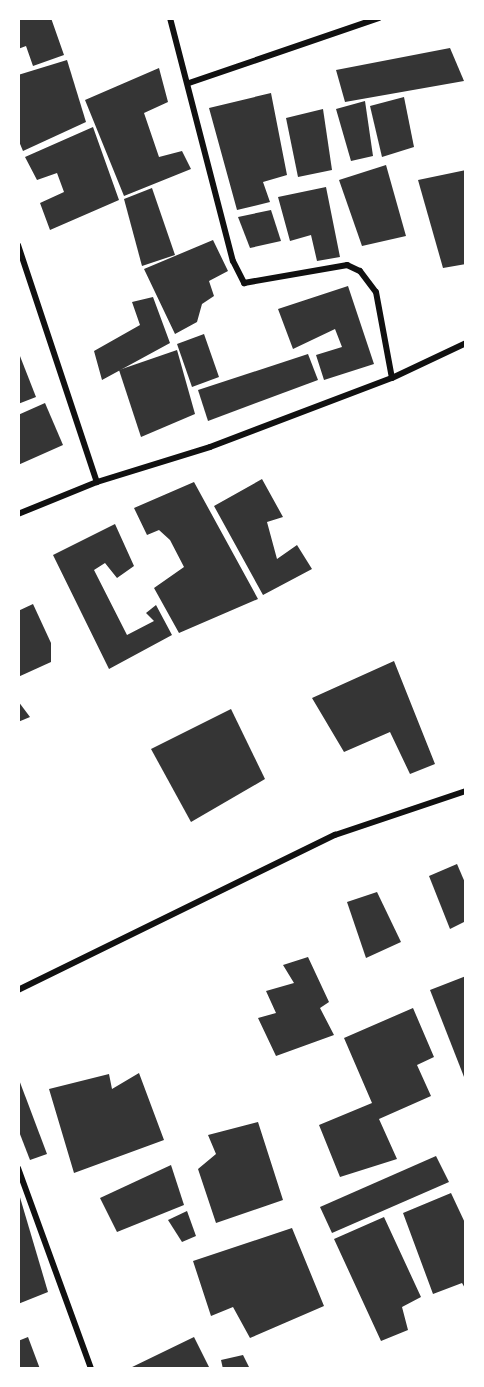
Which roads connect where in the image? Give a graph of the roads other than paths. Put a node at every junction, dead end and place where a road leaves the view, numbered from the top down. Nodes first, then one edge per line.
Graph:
1 (170, 18) edge
2 (380, 18) edge
3 (189, 83) junction
4 (18, 245) edge
5 (466, 344) edge
6 (392, 378) junction
7 (97, 482) junction
8 (18, 514) edge
9 (466, 791) edge
10 (18, 990) edge
11 (18, 1168) edge
12 (92, 1369) edge

1 - 3 street
2 - 3 street
3 - 6 street
4 - 7 street
5 - 6 street
6 - 7 street
7 - 8 street
9 - 10 street
11 - 12 street

